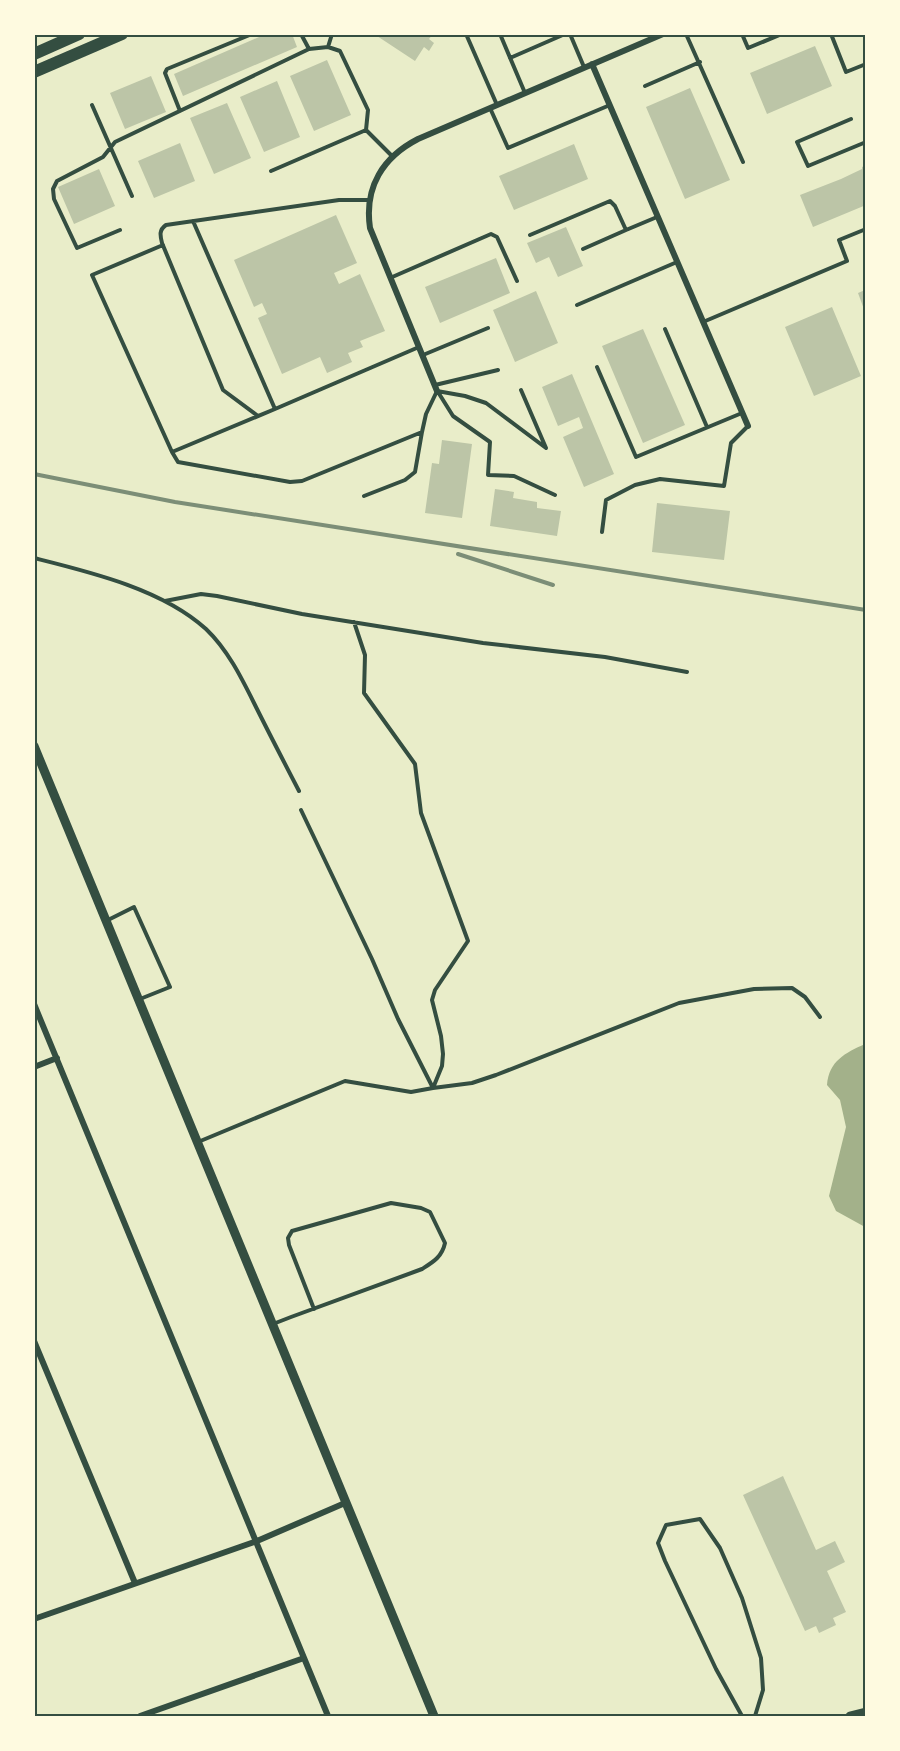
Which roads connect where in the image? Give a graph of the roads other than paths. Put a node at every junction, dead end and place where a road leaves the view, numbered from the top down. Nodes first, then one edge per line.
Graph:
1 (79, 34) edge
2 (122, 34) edge
3 (252, 34) edge
4 (301, 34) edge
5 (332, 34) edge
6 (466, 34) edge
7 (500, 34) edge
8 (568, 34) edge
9 (663, 34) edge
10 (686, 34) edge
11 (742, 34) edge
12 (782, 34) edge
13 (831, 34) edge
14 (328, 47) junction
15 (309, 50) junction
16 (34, 54) edge
17 (510, 58) junction
18 (700, 62) junction
19 (592, 64) junction
20 (866, 64) edge
21 (584, 67) junction
22 (34, 72) edge
23 (645, 86) dead end
24 (525, 93) junction
25 (92, 105) dead end
26 (610, 105) junction
27 (493, 106) junction
28 (180, 111) junction
29 (851, 119) dead end
30 (366, 130) junction
31 (866, 142) edge
32 (111, 147) junction
33 (392, 156) junction
34 (742, 162) dead end
35 (272, 171) dead end
36 (132, 196) dead end
37 (369, 200) junction
38 (658, 217) junction
39 (193, 221) junction
40 (120, 230) dead end
41 (626, 230) junction
42 (866, 230) edge
43 (530, 235) dead end
44 (164, 245) junction
45 (583, 249) dead end
46 (677, 262) junction
47 (389, 278) junction
48 (517, 281) dead end
49 (577, 305) dead end
50 (703, 322) junction
51 (488, 328) dead end
52 (665, 329) dead end
53 (419, 347) junction
54 (422, 355) junction
55 (597, 368) dead end
56 (498, 370) dead end
57 (436, 388) junction
58 (521, 390) dead end
59 (275, 409) junction
60 (742, 413) junction
61 (258, 416) junction
62 (748, 426) joint
63 (708, 427) junction
64 (422, 432) junction
65 (172, 452) junction
66 (555, 495) dead end
67 (364, 496) dead end
68 (602, 532) dead end
69 (34, 558) edge
70 (165, 601) junction
71 (354, 622) junction
72 (687, 672) dead end
73 (34, 746) edge
74 (299, 791) dead end
75 (301, 810) dead end
76 (107, 921) junction
77 (140, 999) junction
78 (34, 1004) edge
79 (820, 1017) dead end
80 (57, 1058) junction
81 (34, 1067) edge
82 (433, 1088) junction
83 (198, 1142) junction
84 (314, 1309) junction
85 (273, 1324) junction
86 (34, 1341) edge
87 (345, 1503) junction
88 (257, 1541) junction
89 (135, 1583) junction
90 (34, 1619) edge
91 (304, 1658) junction
92 (866, 1712) edge
93 (140, 1716) edge
94 (328, 1716) edge
95 (434, 1716) edge
96 (742, 1716) edge
97 (755, 1716) edge
98 (850, 1716) edge

1 - 16 highway
2 - 22 highway
3 - 28 lane
4 - 15 lane
5 - 14 lane
6 - 27 lane
7 - 17 lane
8 - 17 lane
8 - 21 lane
9 - 19 street
10 - 18 lane
11 - 12 lane
13 - 20 lane
14 - 15 lane
14 - 30 lane
15 - 28 lane
17 - 24 lane
18 - 23 lane
18 - 34 lane
19 - 21 street
19 - 26 street
21 - 24 street
24 - 27 street
25 - 32 lane
26 - 27 lane
26 - 38 street
27 - 33 street
28 - 32 lane
29 - 31 lane
30 - 33 lane
30 - 35 lane
32 - 36 lane
32 - 40 lane
33 - 37 street
37 - 39 lane
37 - 47 street
38 - 41 lane
38 - 46 street
39 - 44 lane
39 - 59 lane
41 - 43 lane
41 - 45 lane
42 - 50 lane
44 - 61 lane
44 - 65 lane
46 - 49 lane
46 - 50 street
47 - 48 lane
47 - 53 street
50 - 60 street
51 - 54 lane
52 - 63 lane
53 - 54 street
53 - 59 lane
54 - 57 street
55 - 63 lane
56 - 57 lane
57 - 58 lane
57 - 64 lane
57 - 66 lane
59 - 61 lane
60 - 62 street
60 - 63 lane
61 - 65 lane
62 - 68 lane
64 - 65 lane
64 - 67 lane
69 - 70 lane
70 - 71 lane
70 - 74 lane
71 - 72 lane
71 - 82 lane
73 - 76 street
75 - 82 lane
76 - 77 street
76 - 77 lane
77 - 83 street
78 - 80 street
79 - 82 lane
80 - 81 street
80 - 88 street
82 - 83 lane
83 - 85 street
84 - 84 lane
84 - 85 lane
85 - 87 street
86 - 89 street
87 - 88 street
87 - 95 street
88 - 89 street
88 - 91 street
89 - 90 street
91 - 93 street
91 - 94 street
92 - 98 street
96 - 97 lane

